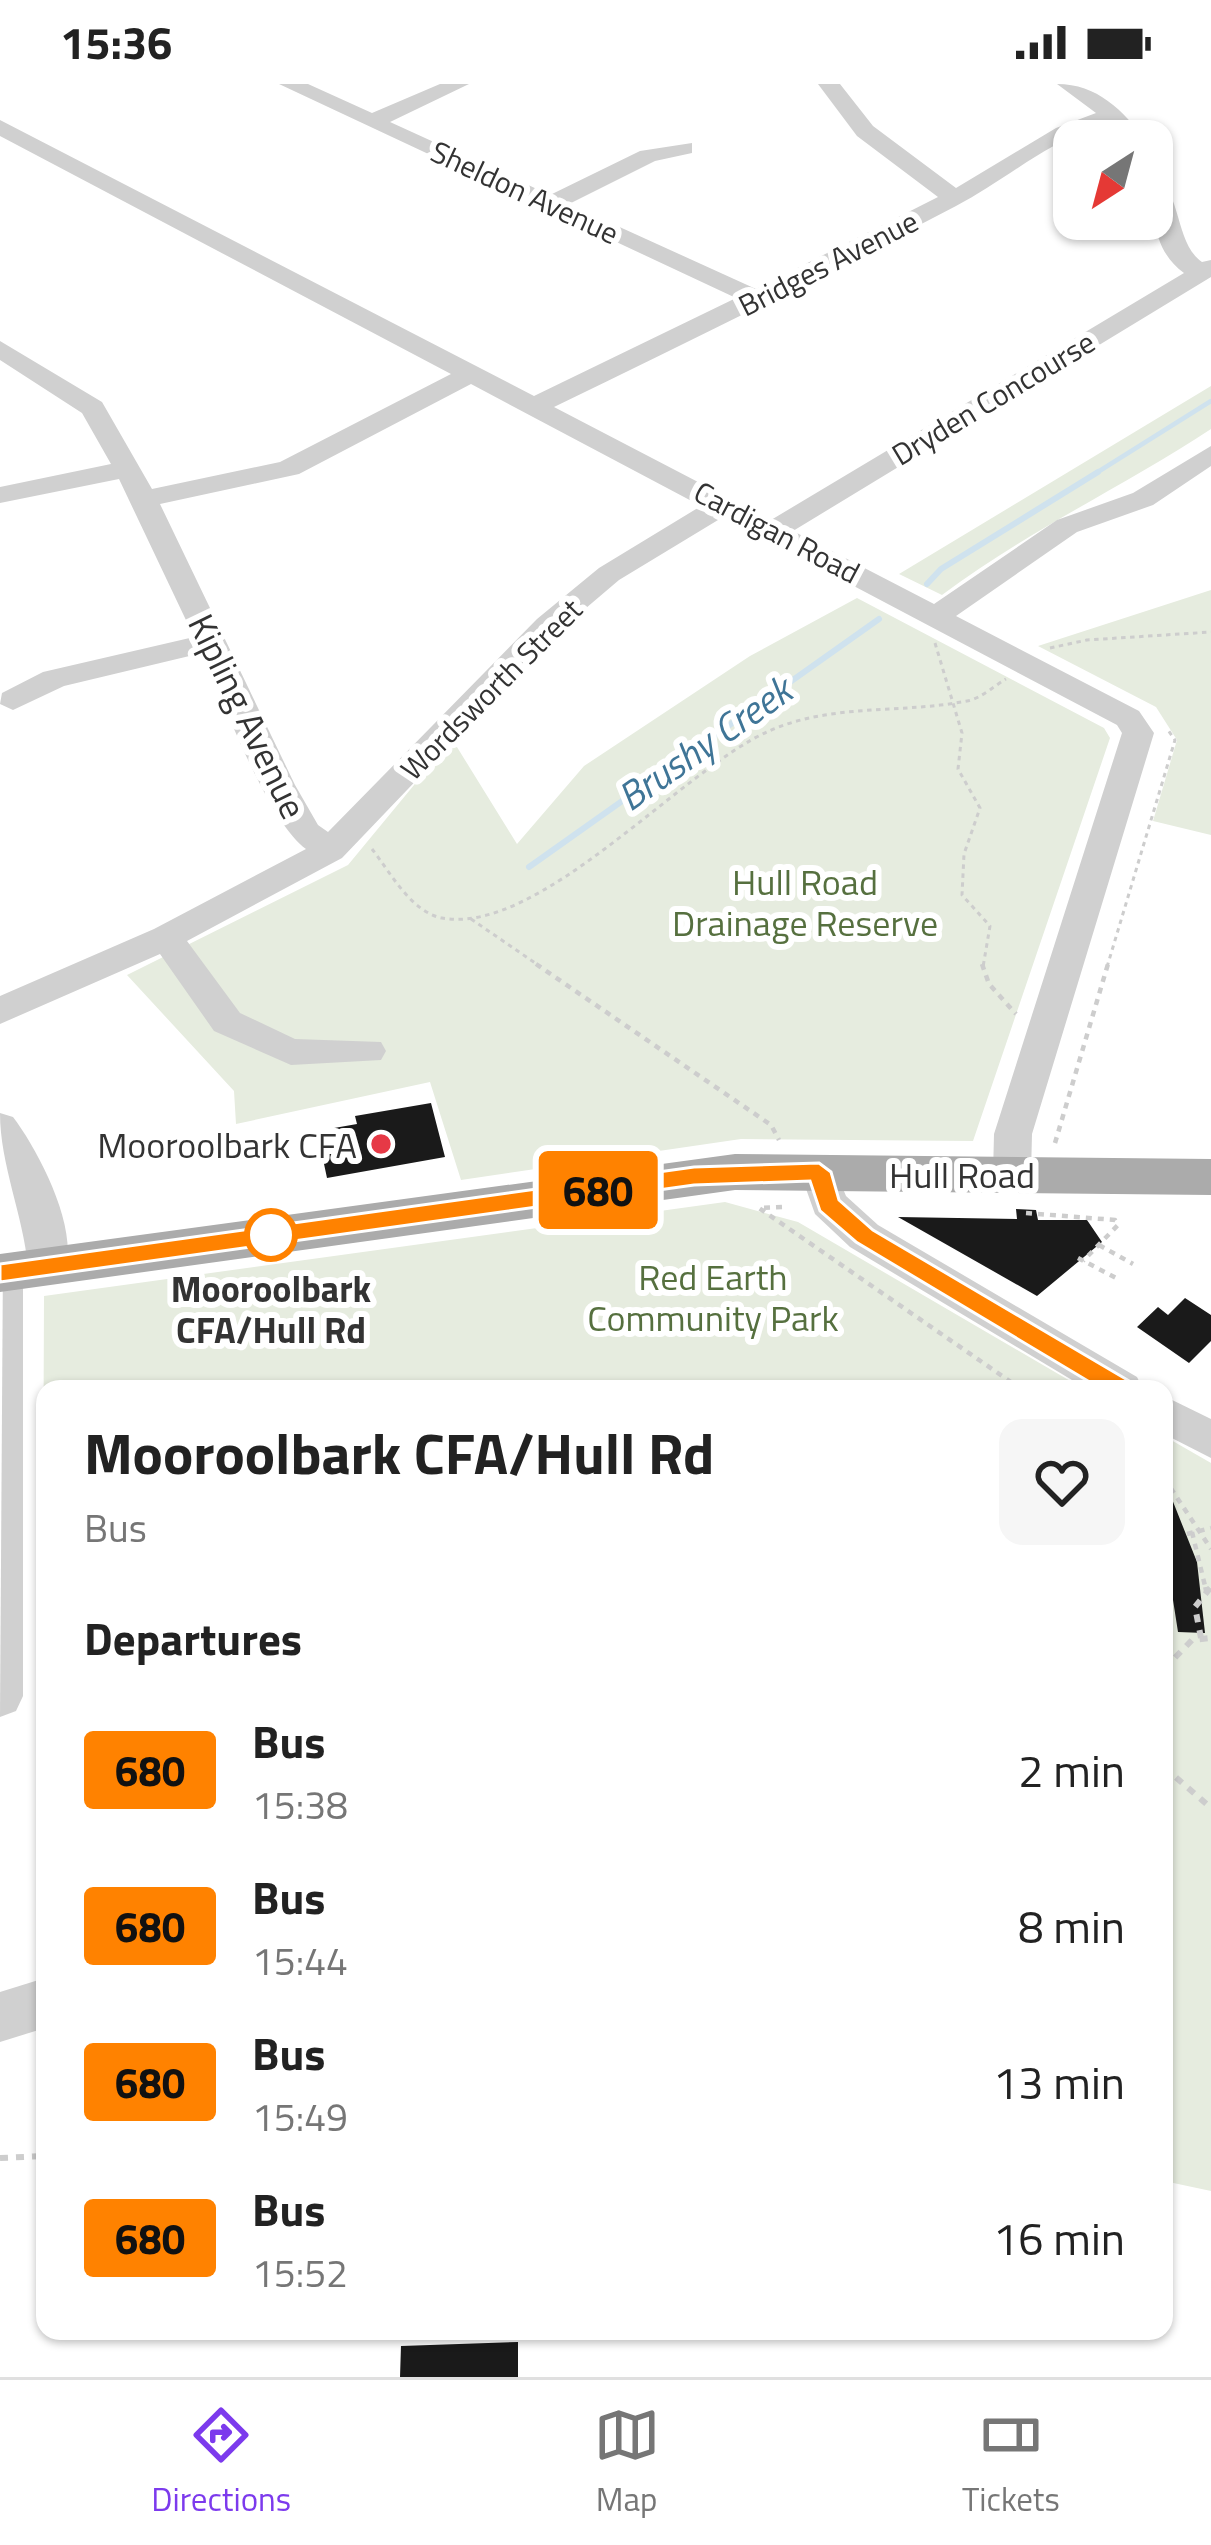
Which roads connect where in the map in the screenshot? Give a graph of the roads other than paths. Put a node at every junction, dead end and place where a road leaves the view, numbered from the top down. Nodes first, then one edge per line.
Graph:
1 (290, 84) edge
2 (458, 84) edge
3 (829, 84) edge
4 (1068, 84) edge
5 (1115, 116) junction
6 (1118, 120) edge
7 (371, 122) junction
8 (0, 127) edge
9 (683, 148) dead end
10 (953, 197) junction
11 (550, 204) junction
12 (1172, 240) edge
13 (1206, 270) edge
14 (760, 299) junction
15 (0, 349) edge
16 (474, 372) junction
17 (536, 405) junction
18 (1211, 454) edge
19 (127, 469) junction
20 (0, 496) edge
21 (144, 499) junction
22 (724, 504) junction
23 (774, 530) junction
24 (934, 626) junction
25 (209, 642) junction
26 (14, 700) dead end
27 (338, 843) junction
28 (166, 937) junction
29 (0, 1011) edge
30 (368, 1051) dead end
31 (0, 1127) edge
32 (819, 1172) junction
33 (1211, 1177) edge
34 (1021, 1198) junction
35 (17, 1271) edge
36 (1107, 1380) edge
37 (1173, 1418) edge
38 (1211, 1440) edge
39 (0, 1696) edge
40 (36, 2006) edge
41 (0, 2017) edge

1 - 7 street, Sheldon Avenue
2 - 7 street
3 - 10 street
4 - 5 street
5 - 6 street
5 - 10 street, Bridges Avenue
7 - 11 street, Sheldon Avenue
8 - 16 street, Cardigan Road
9 - 11 street
10 - 14 street, Bridges Avenue
11 - 14 street, Sheldon Avenue
12 - 13 street
13 - 23 street, Dryden Concourse
14 - 17 street, Bridges Avenue
15 - 19 street, Kipling Avenue
16 - 17 street, Cardigan Road
16 - 21 street
17 - 22 street, Cardigan Road
18 - 24 street
19 - 20 street
19 - 21 street, Kipling Avenue
21 - 25 street, Kipling Avenue
22 - 23 street, Cardigan Road
22 - 27 street, Wordsworth Street
23 - 24 street, Cardigan Road
24 - 34 street, Cardigan Road
25 - 26 street
25 - 27 street, Kipling Avenue
27 - 28 street, Kipling Avenue
28 - 29 street, Kipling Avenue
28 - 30 street
31 - 35 street
32 - 34 main road, Hull Road
32 - 35 main road, Hull Road
32 - 36 street
33 - 34 main road, Hull Road
35 - 39 street
37 - 38 street
40 - 41 street

